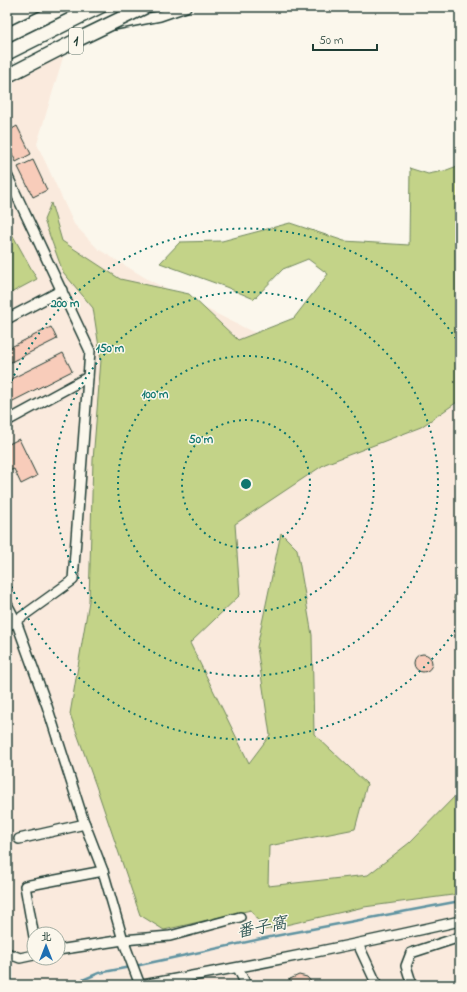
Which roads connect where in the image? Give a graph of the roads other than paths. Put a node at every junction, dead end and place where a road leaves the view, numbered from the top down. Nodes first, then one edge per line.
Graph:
1 (64, 7) edge
2 (127, 7) edge
3 (145, 7) edge
4 (186, 7) edge
5 (7, 35) edge
6 (70, 35) junction
7 (7, 67) edge
8 (7, 76) edge
9 (7, 175) edge
10 (62, 290) junction
11 (7, 319) edge
12 (88, 377) junction
13 (7, 421) edge
14 (7, 604) edge
15 (11, 623) edge
16 (85, 824) junction
17 (19, 839) dead end
18 (103, 871) junction
19 (240, 917) dead end
20 (460, 921) edge
21 (32, 926) edge
22 (460, 937) edge
23 (123, 940) junction
24 (358, 944) junction
25 (66, 949) edge
26 (7, 953) edge
27 (26, 957) edge
28 (238, 968) junction
29 (141, 985) edge
30 (246, 985) edge
31 (377, 985) edge
32 (412, 985) edge

1 - 5 highway, 1
2 - 6 street
3 - 8 highway, 1, bridge
4 - 6 street
6 - 7 street
9 - 10 street
10 - 11 street
10 - 12 street
12 - 13 street
12 - 15 street
14 - 15 street
15 - 16 street
16 - 17 street
16 - 18 street
18 - 21 street
18 - 23 street
19 - 23 street
20 - 24 street
22 - 32 street
23 - 25 street
23 - 29 street
24 - 28 street
24 - 31 street
26 - 27 street
28 - 29 street
28 - 30 street

